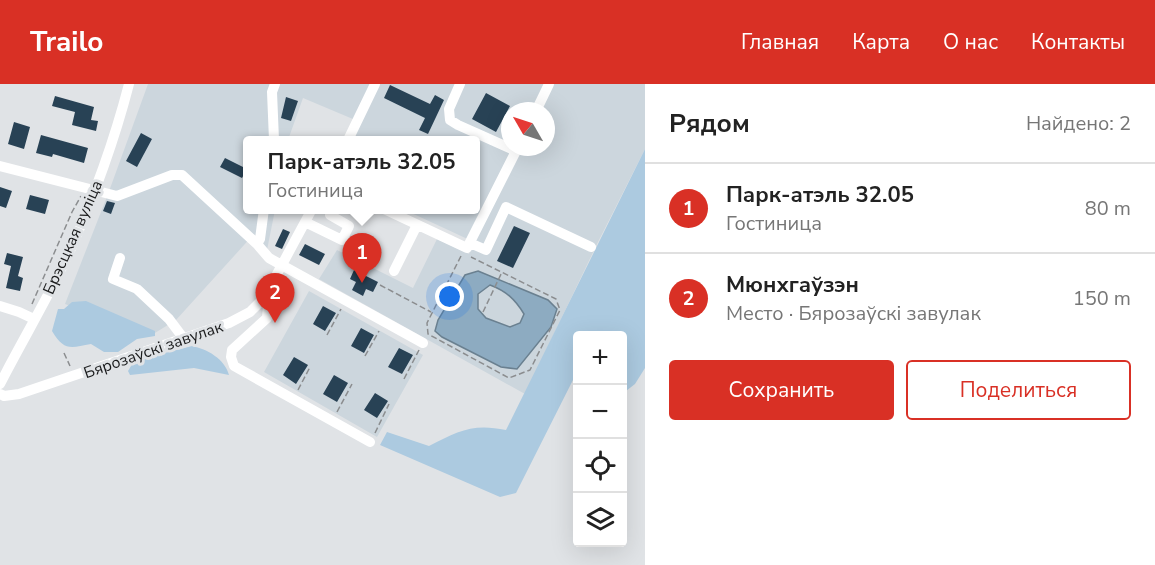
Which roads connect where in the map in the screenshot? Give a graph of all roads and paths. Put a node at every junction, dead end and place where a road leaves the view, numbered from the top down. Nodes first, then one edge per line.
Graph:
1 (129, 84) edge
2 (275, 84) edge
3 (375, 84) edge
4 (460, 84) edge
5 (549, 84) edge
6 (540, 102) edge
7 (274, 136) edge
8 (350, 136) edge
9 (501, 142) edge
10 (513, 156) edge
11 (0, 166) edge
12 (91, 189) junction
13 (263, 214) edge
14 (310, 214) edge
15 (393, 214) edge
16 (330, 216) dead end
17 (305, 222) junction
18 (417, 225) junction
19 (257, 244) junction
20 (468, 245) junction
21 (591, 247) dead end
22 (120, 258) dead end
23 (472, 258) dead end
24 (282, 265) junction
25 (394, 271) dead end
26 (501, 274) junction
27 (380, 285) dead end
28 (263, 299) junction
29 (346, 300) junction
30 (0, 306) edge
31 (432, 312) junction
32 (483, 312) dead end
33 (30, 317) junction
34 (385, 322) junction
35 (327, 335) dead end
36 (184, 339) junction
37 (423, 343) joint
38 (64, 353) dead end
39 (365, 356) dead end
40 (310, 367) dead end
41 (75, 375) junction
42 (404, 379) dead end
43 (0, 384) edge
44 (352, 384) dead end
45 (0, 394) edge
46 (292, 400) junction
47 (389, 404) dead end
48 (332, 422) junction
49 (370, 442) joint

1 - 12 street, Брэсцкая вуліца
2 - 7 street
3 - 8 street
4 - 9 street
5 - 6 street
10 - 20 street
11 - 12 street
12 - 19 street
12 - 33 street, Брэсцкая вуліца
12 - 33 path
13 - 19 street
14 - 17 street, Бярозаўскі завулак
15 - 18 street
16 - 17 street
17 - 24 street, Бярозаўскі завулак
18 - 20 street
18 - 25 street
19 - 24 street
20 - 21 street
20 - 31 path
22 - 36 street
23 - 26 path
24 - 28 street, Бярозаўскі завулак
24 - 29 street
26 - 31 path
26 - 32 path
27 - 31 path
28 - 36 street, Бярозаўскі завулак
28 - 46 street
29 - 34 street
29 - 35 path
30 - 33 street
33 - 43 street, Брэсцкая вуліца
34 - 37 street
34 - 39 path
36 - 41 street, Бярозаўскі завулак
37 - 42 path
38 - 41 path
40 - 46 path
41 - 45 street, Бярозаўскі завулак
44 - 48 path
46 - 48 street
47 - 49 path
48 - 49 street

